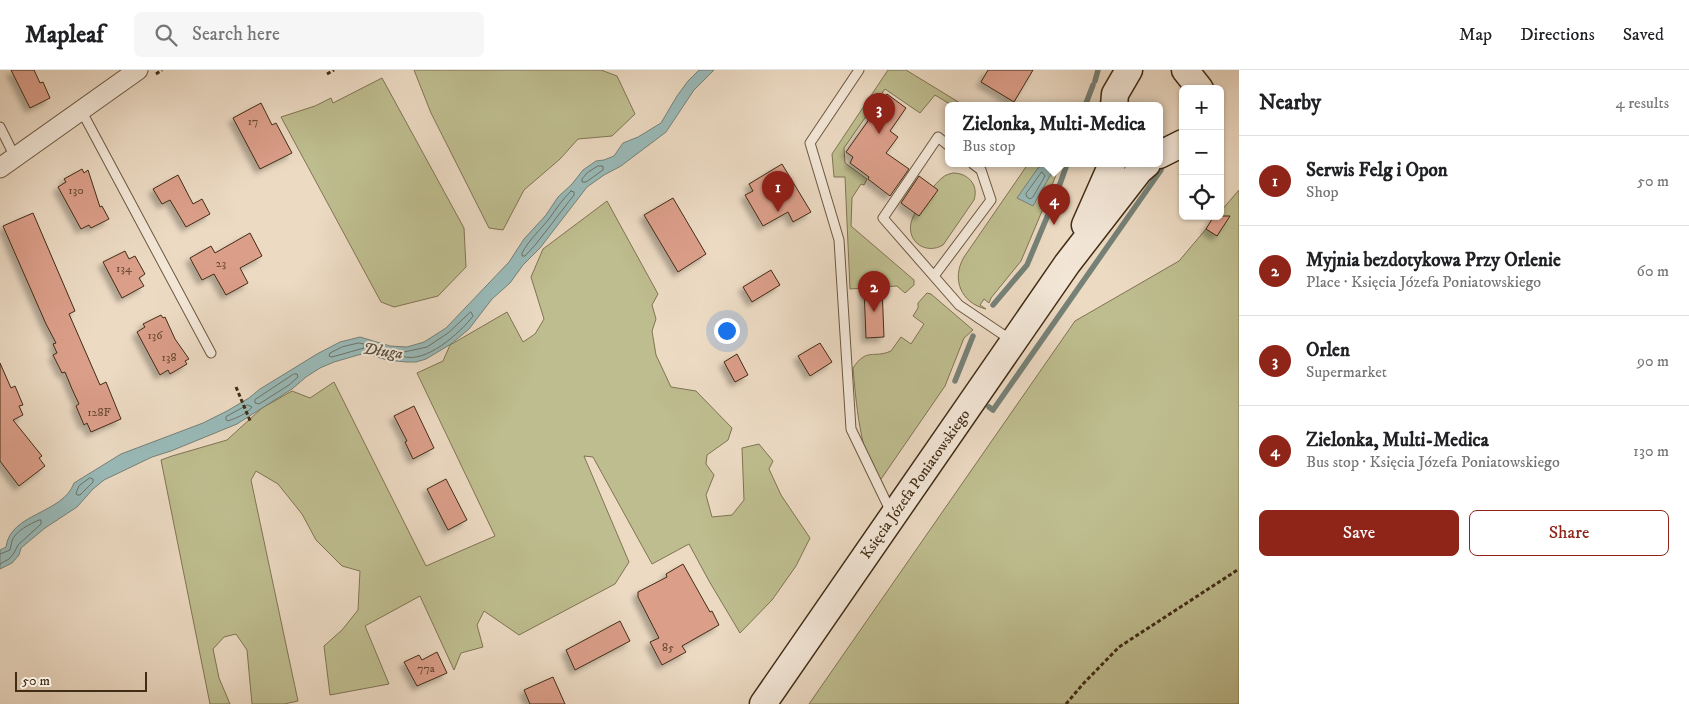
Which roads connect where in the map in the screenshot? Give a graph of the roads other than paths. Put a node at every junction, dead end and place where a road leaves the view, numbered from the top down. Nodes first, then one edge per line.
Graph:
1 (138, 70) edge
2 (859, 70) edge
3 (1129, 70) edge
4 (1185, 70) edge
5 (1210, 70) edge
6 (1197, 85) edge
7 (1205, 85) edge
8 (1114, 102) edge
9 (81, 110) junction
10 (0, 126) edge
11 (945, 143) edge
12 (1179, 145) edge
13 (1163, 153) edge
14 (15, 157) junction
15 (977, 167) edge
16 (1111, 167) edge
17 (1143, 167) edge
18 (0, 168) edge
19 (1067, 264) junction
20 (934, 276) junction
21 (1014, 342) junction
22 (212, 353) dead end
23 (893, 516) junction
24 (763, 704) edge

1 - 9 street
2 - 23 lane
3 - 8 main road
4 - 6 main road
5 - 7 main road
9 - 14 street
9 - 22 lane
10 - 14 lane
11 - 20 lane
12 - 13 main road
14 - 18 street
15 - 20 lane
16 - 19 main road, Księcia Józefa Poniatowskiego
17 - 19 main road, Księcia Józefa Poniatowskiego
19 - 21 main road, Księcia Józefa Poniatowskiego
20 - 21 lane
21 - 23 main road, Księcia Józefa Poniatowskiego
23 - 24 main road, Księcia Józefa Poniatowskiego

